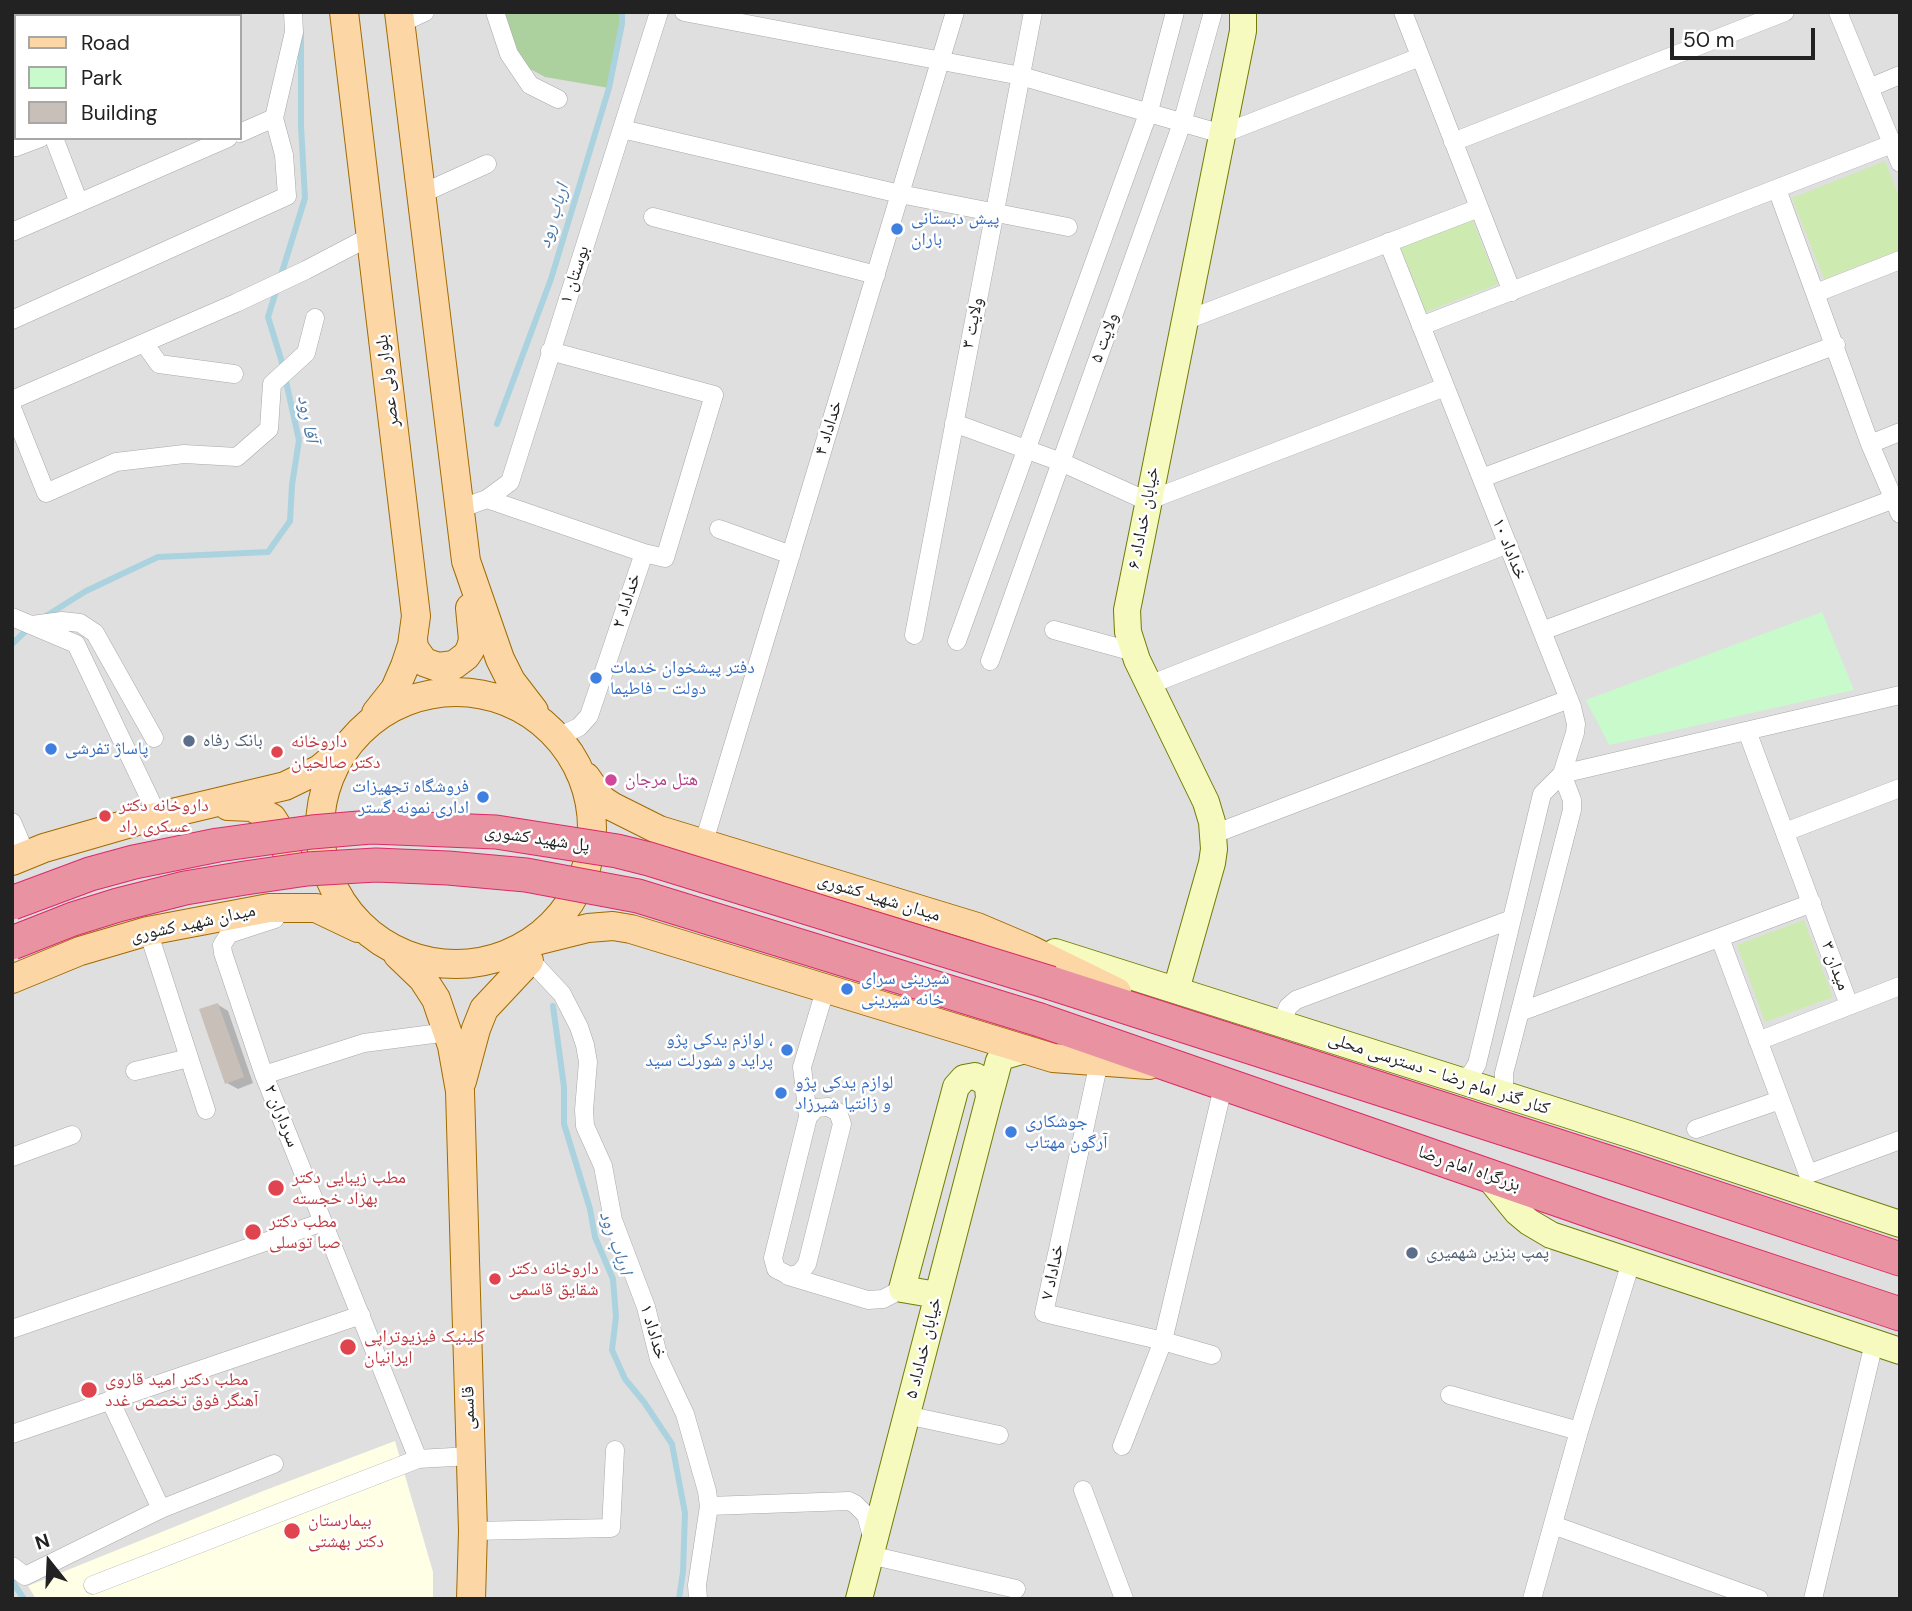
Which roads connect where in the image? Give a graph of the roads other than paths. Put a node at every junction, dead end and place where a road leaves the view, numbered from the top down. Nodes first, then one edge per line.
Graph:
1 (293, 12) edge
2 (344, 12) edge
3 (495, 12) edge
4 (659, 12) edge
5 (684, 12) edge
6 (955, 12) edge
7 (1033, 12) edge
8 (1175, 12) edge
9 (1213, 12) edge
10 (1222, 12) edge
11 (1403, 12) edge
12 (1784, 12) edge
13 (1838, 12) edge
14 (408, 16) edge
15 (1243, 26) edge
16 (1420, 57) junction
17 (941, 61) junction
18 (1900, 75) edge
19 (1021, 76) junction
20 (1869, 88) junction
21 (558, 99) dead end
22 (1149, 111) junction
23 (274, 118) junction
24 (1182, 123) junction
25 (622, 129) junction
26 (242, 132) edge
27 (1222, 134) junction
28 (35, 140) edge
29 (55, 140) edge
30 (223, 140) edge
31 (1454, 142) junction
32 (1892, 144) junction
33 (16, 147) dead end
34 (1900, 163) edge
35 (487, 164) dead end
36 (1777, 189) junction
37 (421, 194) junction
38 (900, 194) junction
39 (79, 203) junction
40 (1479, 208) junction
41 (995, 212) junction
42 (653, 217) dead end
43 (1068, 227) dead end
44 (12, 232) edge
45 (371, 236) junction
46 (1388, 242) junction
47 (1900, 260) edge
48 (876, 275) junction
49 (1512, 292) junction
50 (1816, 293) junction
51 (315, 318) dead end
52 (12, 320) edge
53 (1184, 321) junction
54 (1421, 326) junction
55 (144, 344) junction
56 (1836, 345) junction
57 (550, 351) junction
58 (234, 374) dead end
59 (1445, 387) junction
60 (12, 400) edge
61 (12, 408) edge
62 (954, 423) junction
63 (1900, 432) edge
64 (1870, 444) junction
65 (1027, 448) junction
66 (1061, 462) junction
67 (1482, 478) junction
68 (487, 499) junction
69 (1147, 501) junction
70 (1897, 507) edge
71 (459, 509) junction
72 (719, 528) dead end
73 (1508, 544) junction
74 (643, 553) junction
75 (791, 555) junction
76 (466, 561) junction
77 (12, 617) edge
78 (40, 628) junction
79 (1054, 630) dead end
80 (1542, 631) junction
81 (914, 635) dead end
82 (413, 639) junction
83 (957, 641) dead end
84 (1134, 652) junction
85 (990, 661) dead end
86 (1149, 685) junction
87 (1900, 695) edge
88 (1569, 699) junction
89 (552, 730) junction
90 (1746, 731) junction
91 (154, 738) dead end
92 (353, 739) junction
93 (577, 764) junction
94 (1562, 774) junction
95 (1900, 788) edge
96 (187, 810) junction
97 (158, 816) junction
98 (12, 822) edge
99 (659, 830) junction
100 (1785, 832) junction
101 (1214, 834) junction
102 (704, 845) junction
103 (19, 858) edge
104 (12, 903) edge
105 (1812, 903) junction
106 (316, 908) junction
107 (1512, 919) junction
108 (199, 921) junction
109 (976, 927) junction
110 (148, 931) junction
111 (646, 933) junction
112 (1720, 937) junction
113 (380, 941) junction
114 (12, 943) edge
115 (524, 951) junction
116 (12, 979) edge
117 (1900, 986) edge
118 (826, 987) junction
119 (1176, 990) junction
120 (1849, 1005) junction
121 (1520, 1012) junction
122 (1281, 1024) junction
123 (1192, 1028) junction
124 (448, 1032) junction
125 (1758, 1041) junction
126 (1025, 1050) junction
127 (188, 1058) junction
128 (1099, 1062) junction
129 (1177, 1067) junction
130 (135, 1071) dead end
131 (264, 1075) junction
132 (1337, 1075) junction
133 (1458, 1080) junction
134 (1224, 1083) junction
135 (460, 1091) junction
136 (1509, 1096) junction
137 (989, 1098) junction
138 (1780, 1100) junction
139 (206, 1110) dead end
140 (808, 1117) junction
141 (1696, 1129) dead end
142 (72, 1135) dead end
143 (1900, 1140) edge
144 (1657, 1143) junction
145 (13, 1154) edge
146 (1486, 1174) junction
147 (323, 1222) junction
148 (1900, 1224) edge
149 (1900, 1259) edge
150 (1631, 1262) junction
151 (785, 1275) junction
152 (902, 1289) junction
153 (937, 1295) junction
154 (1900, 1314) edge
155 (361, 1315) junction
156 (12, 1329) edge
157 (1163, 1341) junction
158 (1874, 1343) junction
159 (1900, 1351) edge
160 (1212, 1356) dead end
161 (1450, 1395) dead end
162 (110, 1400) junction
163 (906, 1415) junction
164 (1579, 1431) junction
165 (12, 1434) edge
166 (999, 1435) dead end
167 (1122, 1446) dead end
168 (615, 1450) dead end
169 (470, 1456) junction
170 (418, 1459) junction
171 (274, 1464) dead end
172 (1083, 1490) dead end
173 (709, 1506) junction
174 (161, 1509) junction
175 (1553, 1525) junction
176 (473, 1531) junction
177 (872, 1548) junction
178 (12, 1566) edge
179 (93, 1585) dead end
180 (1016, 1589) dead end
181 (471, 1599) edge
182 (698, 1599) edge
183 (859, 1599) edge
184 (1124, 1599) edge
185 (1532, 1599) edge
186 (1759, 1599) edge
187 (1813, 1599) edge

1 - 23 street
2 - 45 main road, بلوار ولی عصر
3 - 21 street
4 - 25 street, بوستان ۱
5 - 17 street
6 - 17 street, خداداد ۴
7 - 19 street, ولایت ۳
8 - 22 street, ولایت ۵
9 - 24 street, ولایت ۵
10 - 15 main road
11 - 16 street
12 - 31 street
13 - 20 street
14 - 37 main road
15 - 27 main road, خیابان خداداد ۶
16 - 27 street
16 - 31 street
17 - 19 street
17 - 38 street, خداداد ۴
18 - 20 street
19 - 22 street
19 - 41 street, ولایت ۳
20 - 32 street
22 - 24 street
22 - 65 street, ولایت ۵
23 - 26 street
23 - 52 street
24 - 27 street
24 - 66 street, ولایت ۵
25 - 38 street
25 - 57 street, بوستان ۱
27 - 53 main road, خیابان خداداد ۶
28 - 33 street
29 - 39 street
30 - 39 street
31 - 40 street
32 - 34 street
32 - 36 street
35 - 37 street
36 - 49 street
36 - 50 street
37 - 71 main road
38 - 41 street
38 - 48 street, خداداد ۴
39 - 44 street
40 - 46 street
40 - 49 street
41 - 43 street
41 - 62 street, ولایت ۳
42 - 48 street
45 - 55 street
45 - 82 main road, بلوار ولی عصر
46 - 53 street
46 - 54 street, خداداد ۱۰
47 - 50 street
48 - 75 street, خداداد ۴
49 - 54 street
50 - 56 street
51 - 61 street
53 - 69 main road, خیابان خداداد ۶
54 - 59 street, خداداد ۱۰
55 - 58 street
55 - 60 street
56 - 64 street
56 - 67 street
57 - 68 street, بوستان ۱
57 - 74 street, خداداد ۲
59 - 67 street, خداداد ۱۰
59 - 69 street
62 - 65 street
62 - 81 street, ولایت ۳
63 - 64 street
64 - 70 street
65 - 66 street
65 - 83 street, ولایت ۵
66 - 69 street
66 - 85 street, ولایت ۵
67 - 73 street, خداداد ۱۰
68 - 71 street, بوستان ۱
68 - 74 street
69 - 84 main road, خیابان خداداد ۶
70 - 80 street
71 - 76 main road
72 - 75 street
73 - 80 street, خداداد ۱۰
73 - 86 street
74 - 89 street, خداداد ۲
75 - 102 street, خداداد ۴
76 - 82 main road
76 - 89 main road
77 - 78 street
78 - 91 street
78 - 97 street
79 - 84 street
80 - 88 street, خداداد ۱۰
82 - 92 main road, بلوار ولی عصر
84 - 86 main road, خیابان خداداد ۶
86 - 101 main road, خیابان خداداد ۶
87 - 90 street
88 - 94 street, خداداد ۱۰
88 - 101 street
89 - 92 main road, میدان شهید کشوری
89 - 93 main road, میدان شهید کشوری
90 - 94 street
90 - 100 street, میدان ۳
92 - 96 main road, میدان شهید کشوری
92 - 113 main road, میدان شهید کشوری
93 - 99 main road, میدان شهید کشوری
93 - 115 main road, میدان شهید کشوری
94 - 107 street, خداداد ۱۰
94 - 121 street
95 - 100 street
96 - 97 main road, میدان شهید کشوری
96 - 108 main road
97 - 103 main road, میدان شهید کشوری
98 - 103 street
99 - 102 main road, میدان شهید کشوری
99 - 111 main road
100 - 105 street, میدان ۳
101 - 119 main road, خیابان خداداد ۶
102 - 109 main road, میدان شهید کشوری
104 - 123 highway, پل شهید کشوری, bridge
105 - 112 street
105 - 120 street, میدان ۳
106 - 108 main road, میدان شهید کشوری
106 - 113 main road, میدان شهید کشوری
106 - 131 street, سرداران ۲
107 - 122 street
107 - 133 street, خداداد ۱۰
108 - 110 main road, میدان شهید کشوری
109 - 119 main road, کنار گذر امام رضا - دسترسی محلی
109 - 123 main road, میدان شهید کشوری
110 - 116 main road, میدان شهید کشوری
110 - 127 street
111 - 115 main road, میدان شهید کشوری
111 - 118 main road, میدان شهید کشوری
112 - 121 street
112 - 125 street
113 - 115 main road, میدان شهید کشوری
113 - 124 main road
114 - 129 highway, بزرگراه امام رضا, bridge
115 - 135 main road
115 - 173 street, خداداد ۱
117 - 120 street
118 - 126 main road, میدان شهید کشوری
118 - 140 street
119 - 122 main road, کنار گذر امام رضا - دسترسی محلی
120 - 125 street, میدان ۳
121 - 136 street
122 - 133 main road, کنار گذر امام رضا - دسترسی محلی
123 - 132 highway
124 - 131 street
124 - 135 main road
125 - 138 street
126 - 128 main road, میدان شهید کشوری
126 - 137 main road, خیابان خداداد ۵
127 - 130 street
127 - 139 street
128 - 129 main road, میدان شهید کشوری
128 - 157 street, خداداد ۷
129 - 134 highway, بزرگراه امام رضا
131 - 147 street, سرداران ۲
132 - 144 main road
132 - 149 highway
133 - 136 main road, کنار گذر امام رضا - دسترسی محلی
134 - 146 highway, بزرگراه امام رضا
134 - 157 street
135 - 169 main road, قاسمی
136 - 144 main road, کنار گذر امام رضا - دسترسی محلی
137 - 152 main road, خیابان خداداد ۵
137 - 153 main road, خیابان خداداد ۵
138 - 141 street
138 - 143 street
140 - 151 street
140 - 151 street
142 - 145 street
144 - 148 main road, کنار گذر امام رضا - دسترسی محلی
146 - 150 main road
146 - 154 highway, بزرگراه امام رضا
147 - 155 street, سرداران ۲
147 - 156 street
150 - 158 main road
150 - 164 street
151 - 152 street
152 - 153 main road
153 - 163 main road, خیابان خداداد ۵
155 - 162 street
155 - 170 street, سرداران ۲
157 - 160 street, خداداد ۷
157 - 167 street
158 - 159 main road
158 - 187 street
161 - 164 street
162 - 165 street
162 - 174 street
163 - 166 street
163 - 177 main road, خیابان خداداد ۵
164 - 175 street
168 - 176 street
169 - 170 street
169 - 176 main road, قاسمی
170 - 179 street
171 - 174 street
172 - 184 street
173 - 177 street
173 - 182 street, خداداد ۱
174 - 178 street
175 - 185 street
175 - 186 street
176 - 181 main road, قاسمی
177 - 180 street
177 - 183 main road, خیابان خداداد ۵

